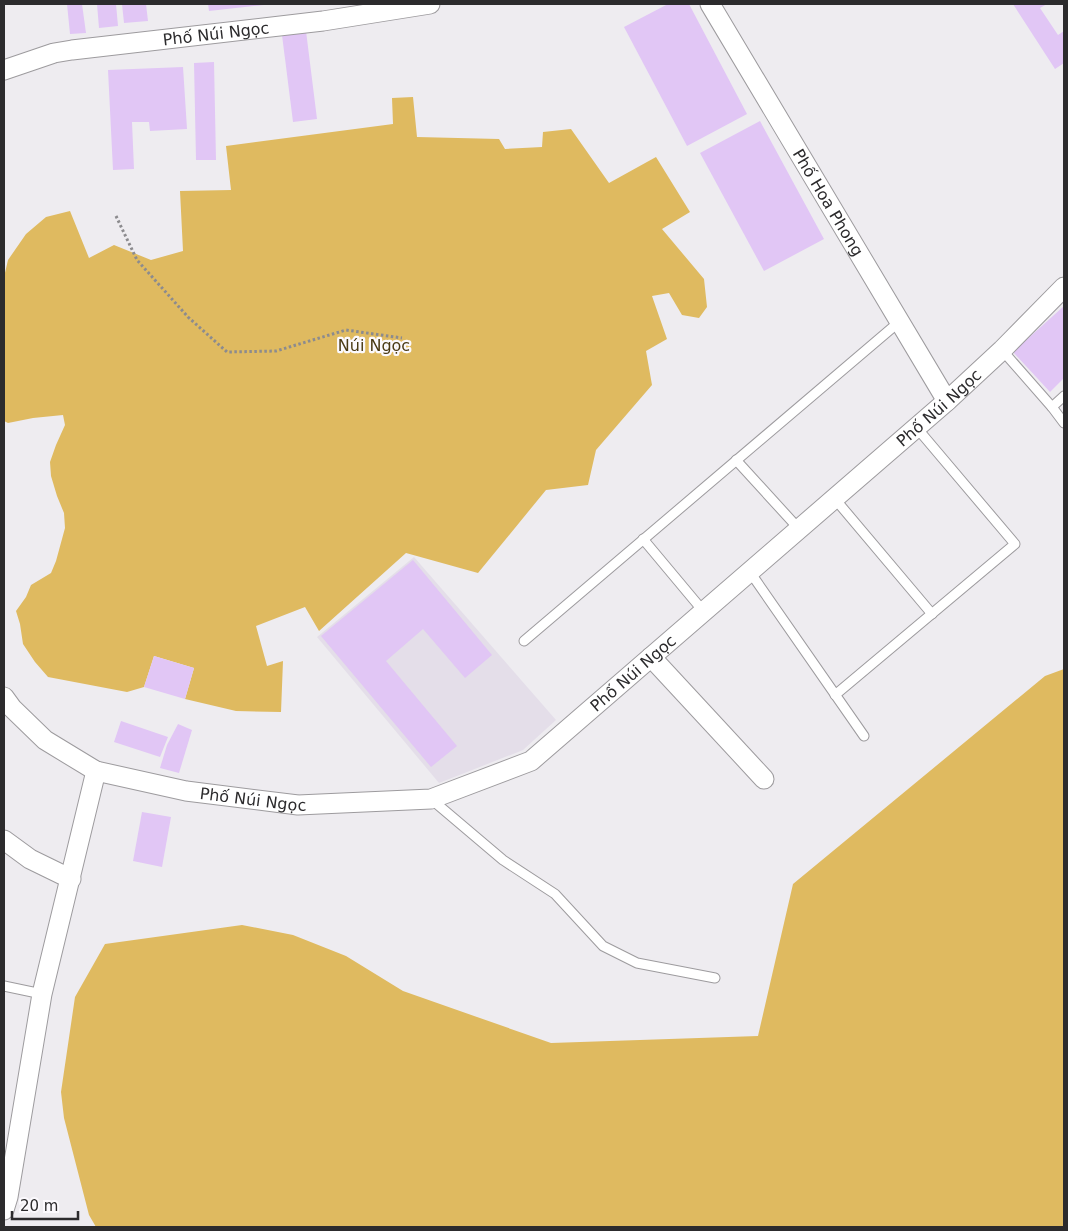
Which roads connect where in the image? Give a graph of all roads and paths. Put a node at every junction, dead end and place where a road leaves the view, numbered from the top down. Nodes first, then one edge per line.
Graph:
1 (430, 4) edge
2 (710, 4) edge
3 (4, 70) edge
4 (116, 216) dead end
5 (1064, 287) edge
6 (899, 322) junction
7 (402, 338) dead end
8 (1002, 350) junction
9 (1064, 396) edge
10 (946, 401) junction
11 (1052, 407) junction
12 (1064, 423) edge
13 (916, 427) junction
14 (736, 460) junction
15 (835, 499) junction
16 (799, 529) junction
17 (643, 539) junction
18 (750, 572) junction
19 (704, 612) junction
20 (932, 614) junction
21 (524, 640) dead end
22 (651, 658) junction
23 (835, 695) junction
24 (4, 697) edge
25 (864, 736) dead end
26 (96, 771) junction
27 (764, 779) dead end
28 (431, 799) junction
29 (4, 840) edge
30 (71, 879) junction
31 (715, 978) dead end
32 (4, 986) edge
33 (42, 994) junction
34 (4, 1210) edge

1 - 3 street, Phố Núi Ngọc
2 - 6 street, Phố Hoa Phong
4 - 7 path
5 - 8 street, Phố Núi Ngọc
6 - 10 street, Phố Hoa Phong
6 - 14 lane
8 - 10 street, Phố Núi Ngọc
8 - 11 lane
9 - 11 lane
10 - 13 street, Phố Núi Ngọc
11 - 12 lane
13 - 15 street, Phố Núi Ngọc
13 - 20 lane
14 - 16 lane
14 - 17 lane
15 - 16 street, Phố Núi Ngọc
15 - 20 lane
16 - 18 street, Phố Núi Ngọc
17 - 19 lane
17 - 21 lane
18 - 19 street, Phố Núi Ngọc
18 - 23 lane
19 - 22 street, Phố Núi Ngọc
20 - 23 lane
22 - 27 street
22 - 28 street, Phố Núi Ngọc
23 - 25 lane
24 - 26 street, Phố Núi Ngọc
26 - 28 street, Phố Núi Ngọc
26 - 30 street
28 - 31 lane
29 - 30 street
30 - 33 street
32 - 33 lane
33 - 34 street

